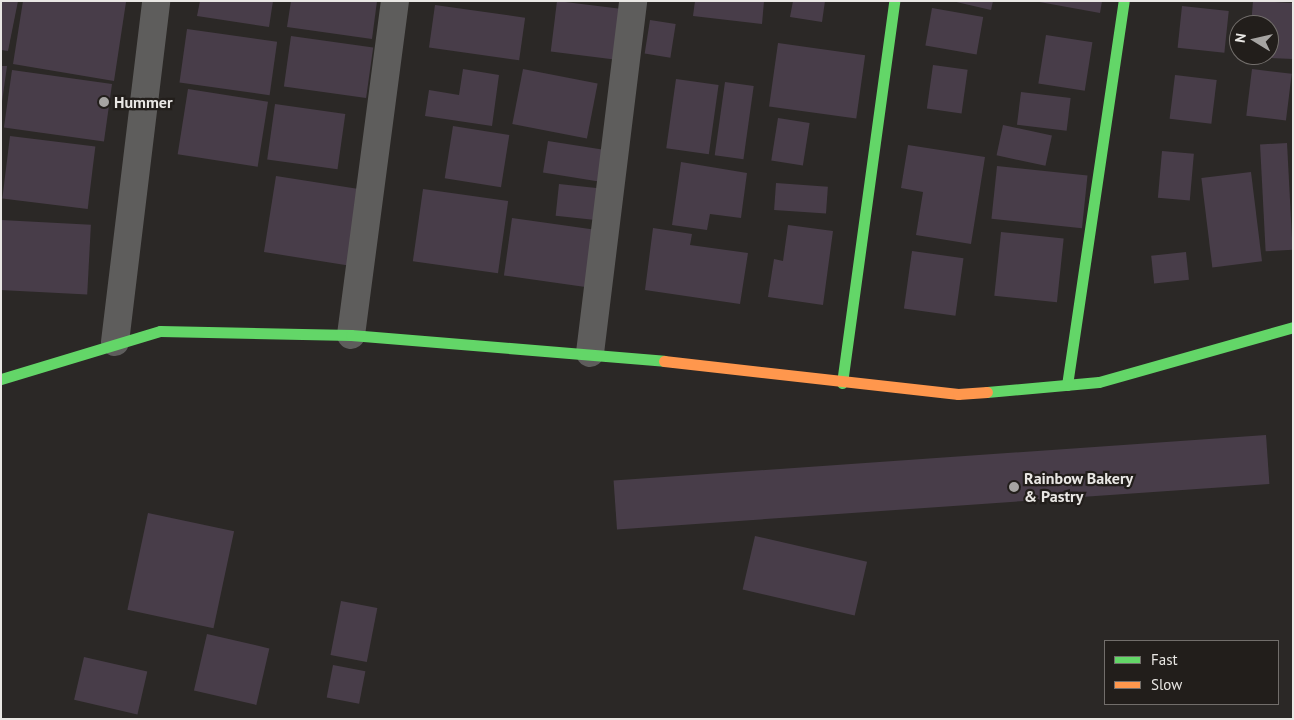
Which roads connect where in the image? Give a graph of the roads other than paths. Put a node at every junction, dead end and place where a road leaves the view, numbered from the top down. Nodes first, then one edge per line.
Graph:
1 (156, 1) edge
2 (395, 1) edge
3 (633, 1) edge
4 (894, 1) edge
5 (1124, 1) edge
6 (1293, 327) edge
7 (352, 334) junction
8 (115, 342) junction
9 (590, 353) junction
10 (1, 380) edge
11 (842, 383) junction
12 (1067, 385) junction

1 - 8 street
2 - 7 street
3 - 9 street
4 - 11 main road
5 - 12 main road
6 - 12 main road
7 - 8 main road
7 - 9 main road
8 - 10 main road
9 - 11 main road
11 - 12 main road

